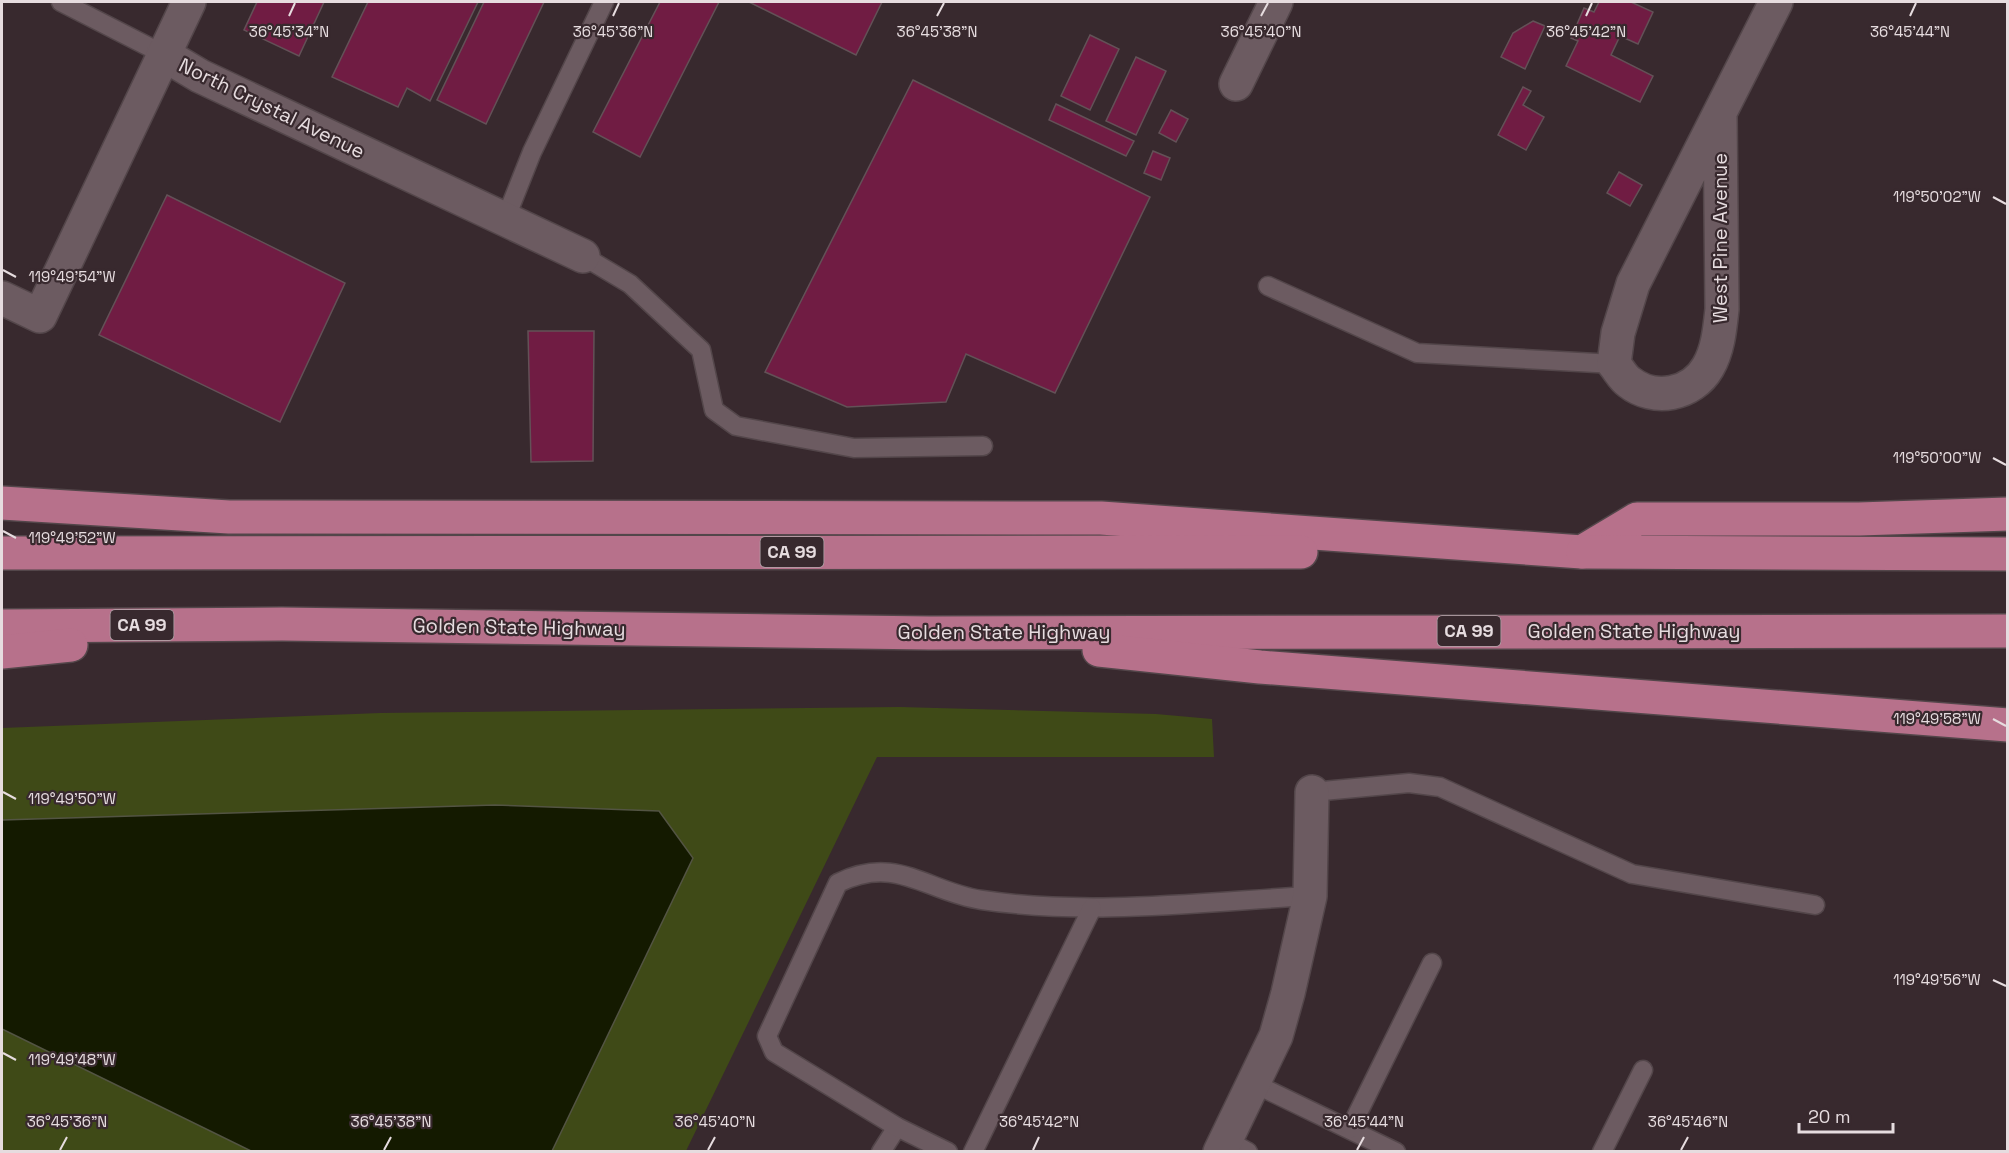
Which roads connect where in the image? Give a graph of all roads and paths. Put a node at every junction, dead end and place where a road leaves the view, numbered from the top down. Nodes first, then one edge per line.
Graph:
1 (61, 2) edge
2 (189, 2) edge
3 (604, 2) edge
4 (1276, 2) edge
5 (1776, 2) edge
6 (163, 54) junction
7 (1236, 84) dead end
8 (1720, 115) junction
9 (505, 220) junction
10 (583, 256) joint
11 (1268, 286) dead end
12 (2, 298) edge
13 (1614, 364) junction
14 (983, 446) dead end
15 (2, 504) edge
16 (2007, 514) edge
17 (1581, 552) junction
18 (2, 553) edge
19 (2007, 554) edge
20 (282, 624) junction
21 (2, 626) edge
22 (2007, 631) edge
23 (930, 633) junction
24 (2, 652) edge
25 (2007, 725) edge
26 (1312, 792) joint
27 (1310, 896) junction
28 (1815, 905) dead end
29 (1092, 908) junction
30 (1432, 963) dead end
31 (1642, 1070) dead end
32 (1253, 1083) junction
33 (897, 1127) junction
34 (1350, 1129) junction
35 (1231, 1148) edge
36 (881, 1152) edge
37 (948, 1152) edge
38 (973, 1152) edge
39 (1396, 1152) edge
40 (1602, 1152) edge

1 - 6 lane
2 - 6 street
3 - 9 lane
4 - 7 street
5 - 8 street, West Pine Avenue
6 - 9 street, North Crystal Avenue
6 - 12 street, North Crystal Avenue
8 - 13 street, West Pine Avenue
8 - 13 street, West Pine Avenue
9 - 10 street, North Crystal Avenue
10 - 14 lane
11 - 13 lane
15 - 17 highway
16 - 17 highway
17 - 18 highway, CA 99
17 - 19 highway, CA 99
20 - 21 highway, Golden State Highway / CA 99
20 - 23 highway, Golden State Highway / CA 99
20 - 24 highway
22 - 23 highway, Golden State Highway / CA 99
23 - 25 highway
26 - 27 street
26 - 28 lane
27 - 29 lane
27 - 32 street
29 - 33 lane
29 - 38 lane
30 - 34 lane
31 - 40 lane
32 - 34 lane
32 - 35 street
33 - 36 lane
33 - 37 lane
34 - 39 lane

